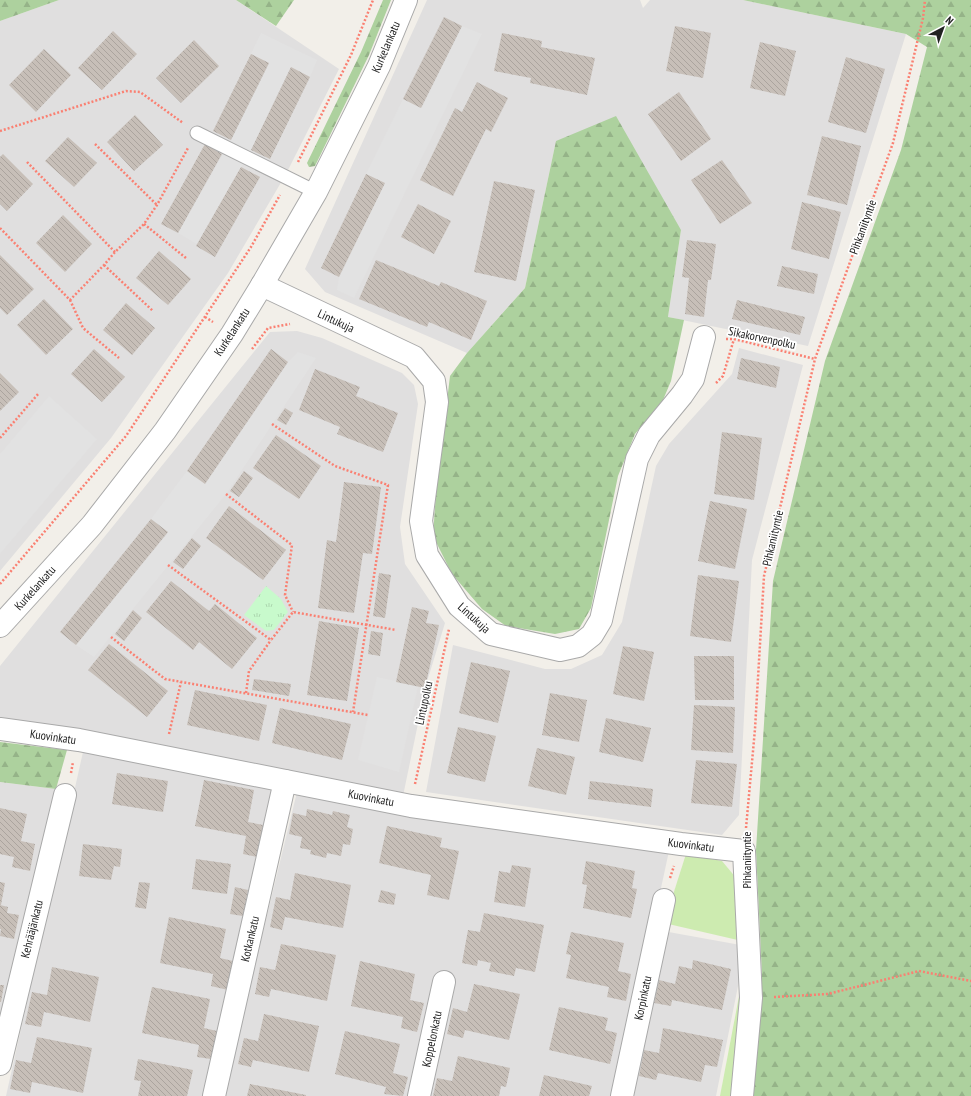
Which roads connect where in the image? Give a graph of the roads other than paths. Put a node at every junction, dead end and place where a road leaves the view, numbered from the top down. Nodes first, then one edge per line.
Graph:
1 (406, 0) edge
2 (197, 133) road end
3 (316, 192) junction
4 (262, 285) junction
5 (704, 337) road end
6 (0, 626) edge
7 (0, 729) edge
8 (285, 781) junction
9 (65, 795) road end
10 (744, 851) joint
11 (664, 900) road end
12 (444, 982) dead end
13 (3, 1041) edge
14 (0, 1064) edge
15 (214, 1096) edge
16 (419, 1096) edge
17 (622, 1096) edge
18 (742, 1096) edge

1 - 3 street, Kurkelankatu
2 - 3 lane
3 - 4 street, Kurkelankatu
4 - 5 street, Lintukuja
4 - 6 street, Kurkelankatu
7 - 8 street, Kuovinkatu
8 - 10 street, Kuovinkatu
8 - 15 street, Kotkankatu
9 - 13 street, Kehrääjänkatu
10 - 18 street, Pihkaniityntie
11 - 17 street, Korpinkatu
12 - 16 street, Koppelonkatu
13 - 14 street, Kehrääjänkatu

